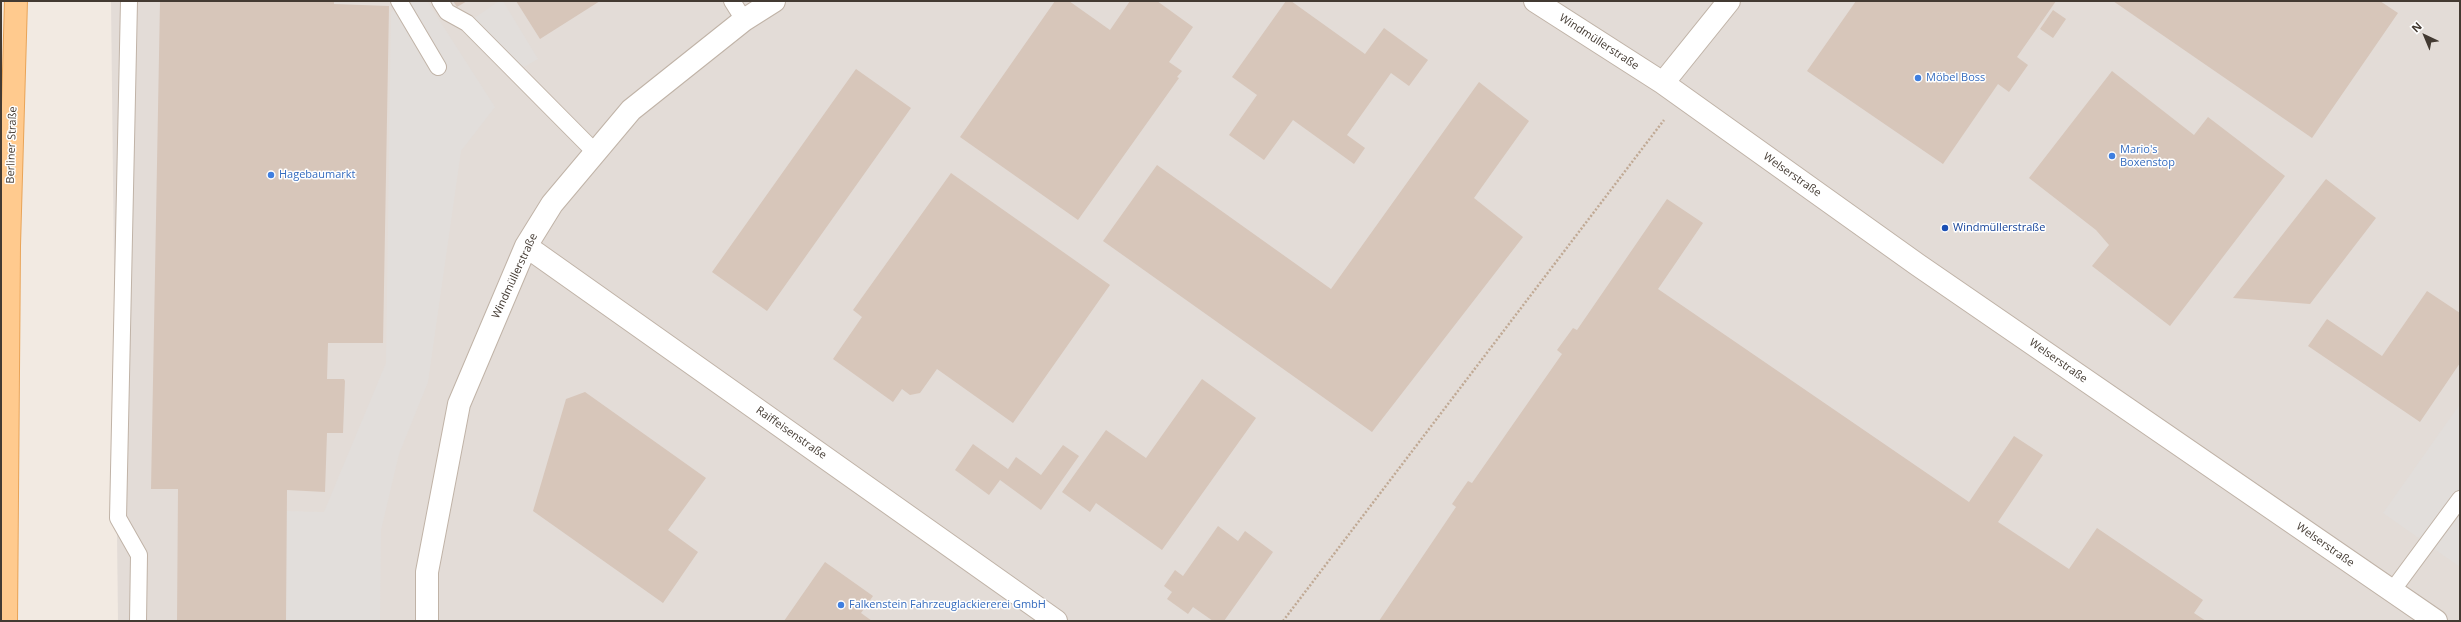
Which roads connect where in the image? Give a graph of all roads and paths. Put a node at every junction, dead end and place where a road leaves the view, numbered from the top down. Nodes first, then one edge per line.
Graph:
1 (16, 1) edge
2 (19, 1) edge
3 (129, 1) edge
4 (399, 1) edge
5 (440, 1) edge
6 (732, 1) edge
7 (774, 1) edge
8 (1535, 1) edge
9 (1728, 1) edge
10 (744, 20) junction
11 (16, 28) junction
12 (438, 67) dead end
13 (1663, 83) junction
14 (1682, 97) junction
15 (596, 152) junction
16 (526, 246) junction
17 (2460, 499) edge
18 (2392, 591) junction
19 (6, 621) edge
20 (138, 621) edge
21 (427, 621) edge
22 (1056, 621) edge
23 (1282, 621) edge
24 (2436, 621) edge

1 - 11 main road, Berliner Straße
2 - 11 main road, Berliner Straße
3 - 20 lane
4 - 12 lane
5 - 15 lane
6 - 10 lane
7 - 10 street, Windmüllerstraße
8 - 13 street, Windmüllerstraße
9 - 13 street
10 - 15 street, Windmüllerstraße
11 - 19 main road, Berliner Straße
13 - 14 street, Windmüllerstraße
14 - 18 street, Welserstraße
14 - 23 path
15 - 16 street, Windmüllerstraße
16 - 21 street, Windmüllerstraße
16 - 22 street, Raiffeisenstraße
17 - 18 lane
18 - 24 street, Welserstraße

